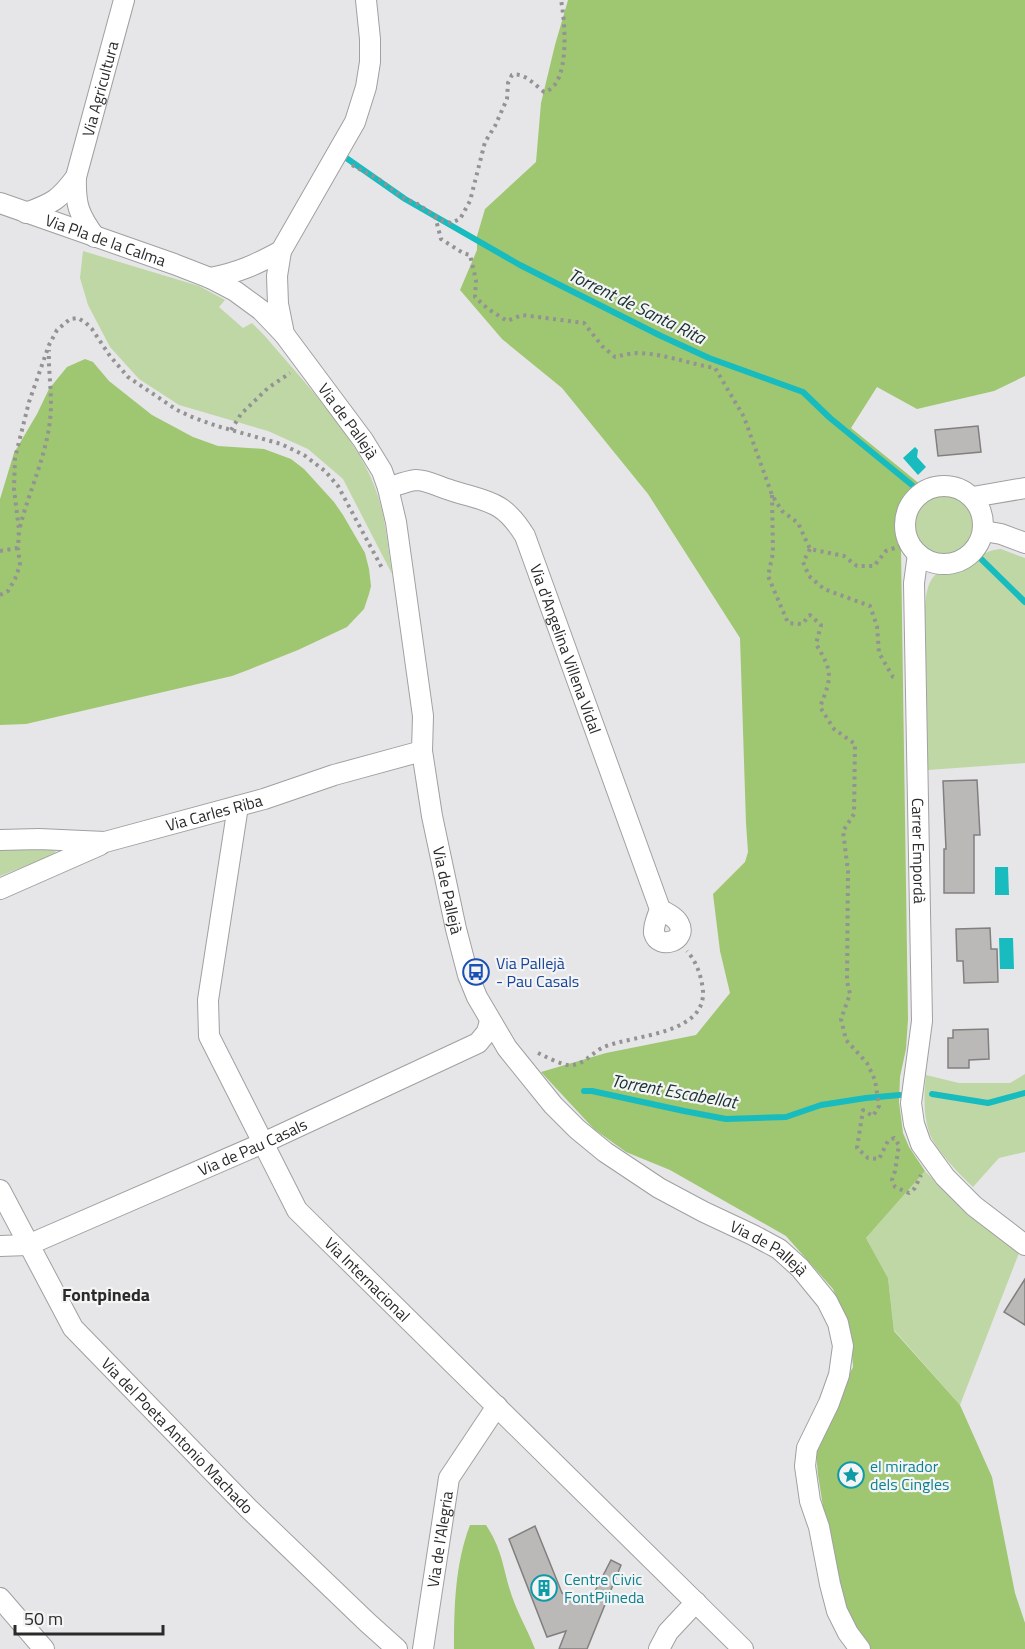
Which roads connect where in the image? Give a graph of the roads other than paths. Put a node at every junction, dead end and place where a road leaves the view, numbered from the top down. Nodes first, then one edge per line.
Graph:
1 (124, 0) edge
2 (366, 0) edge
3 (76, 177) junction
4 (0, 203) edge
5 (26, 213) junction
6 (95, 237) junction
7 (281, 251) junction
8 (210, 278) junction
9 (284, 334) junction
10 (388, 488) junction
11 (1025, 488) edge
12 (973, 497) junction
13 (984, 531) junction
14 (1025, 543) edge
15 (913, 548) junction
16 (422, 751) junction
17 (238, 806) junction
18 (0, 840) edge
19 (105, 842) junction
20 (0, 889) edge
21 (675, 940) road end
22 (490, 1020) junction
23 (263, 1143) junction
24 (0, 1190) edge
25 (28, 1245) junction
26 (1025, 1245) edge
27 (0, 1246) edge
28 (497, 1406) junction
29 (0, 1598) edge
30 (696, 1602) junction
31 (44, 1649) edge
32 (398, 1649) edge
33 (423, 1649) edge
34 (659, 1649) edge
35 (743, 1649) edge
36 (860, 1649) edge

1 - 3 street, Via Agricultura
2 - 7 street, Via de Pallejà
3 - 5 street, Via Agricultura
3 - 6 street, Via Agricultura
4 - 5 street, Via Pla de la Calma
5 - 6 street, Via Pla de la Calma
6 - 8 street, Via Pla de la Calma
7 - 8 street
7 - 9 street, Via de Pallejà
8 - 9 street, Via Pla de la Calma
9 - 10 street, Via de Pallejà
10 - 16 street, Via de Pallejà
10 - 21 street, Via d'Angelina Villena Vidal
11 - 12 street
12 - 13 street
12 - 15 street
13 - 14 street
13 - 15 street
15 - 26 street, Carrer Empordà
16 - 17 street, Via Carles Riba
16 - 22 street, Via de Pallejà
17 - 19 street, Via Carles Riba
17 - 23 street, Via Internacional
18 - 19 street, Via Carles Riba
19 - 20 street
22 - 23 street, Via de Pau Casals
22 - 36 street, Via de Pallejà
23 - 25 street, Via de Pau Casals
23 - 28 street, Via Internacional
24 - 25 street, Via del Poeta Antonio Machado
25 - 27 street, Via de Pau Casals
25 - 32 street, Via del Poeta Antonio Machado
28 - 30 street, Via Internacional
28 - 33 street, Via de l'Alegria
29 - 31 street
30 - 34 street
30 - 35 street, Via Internacional

